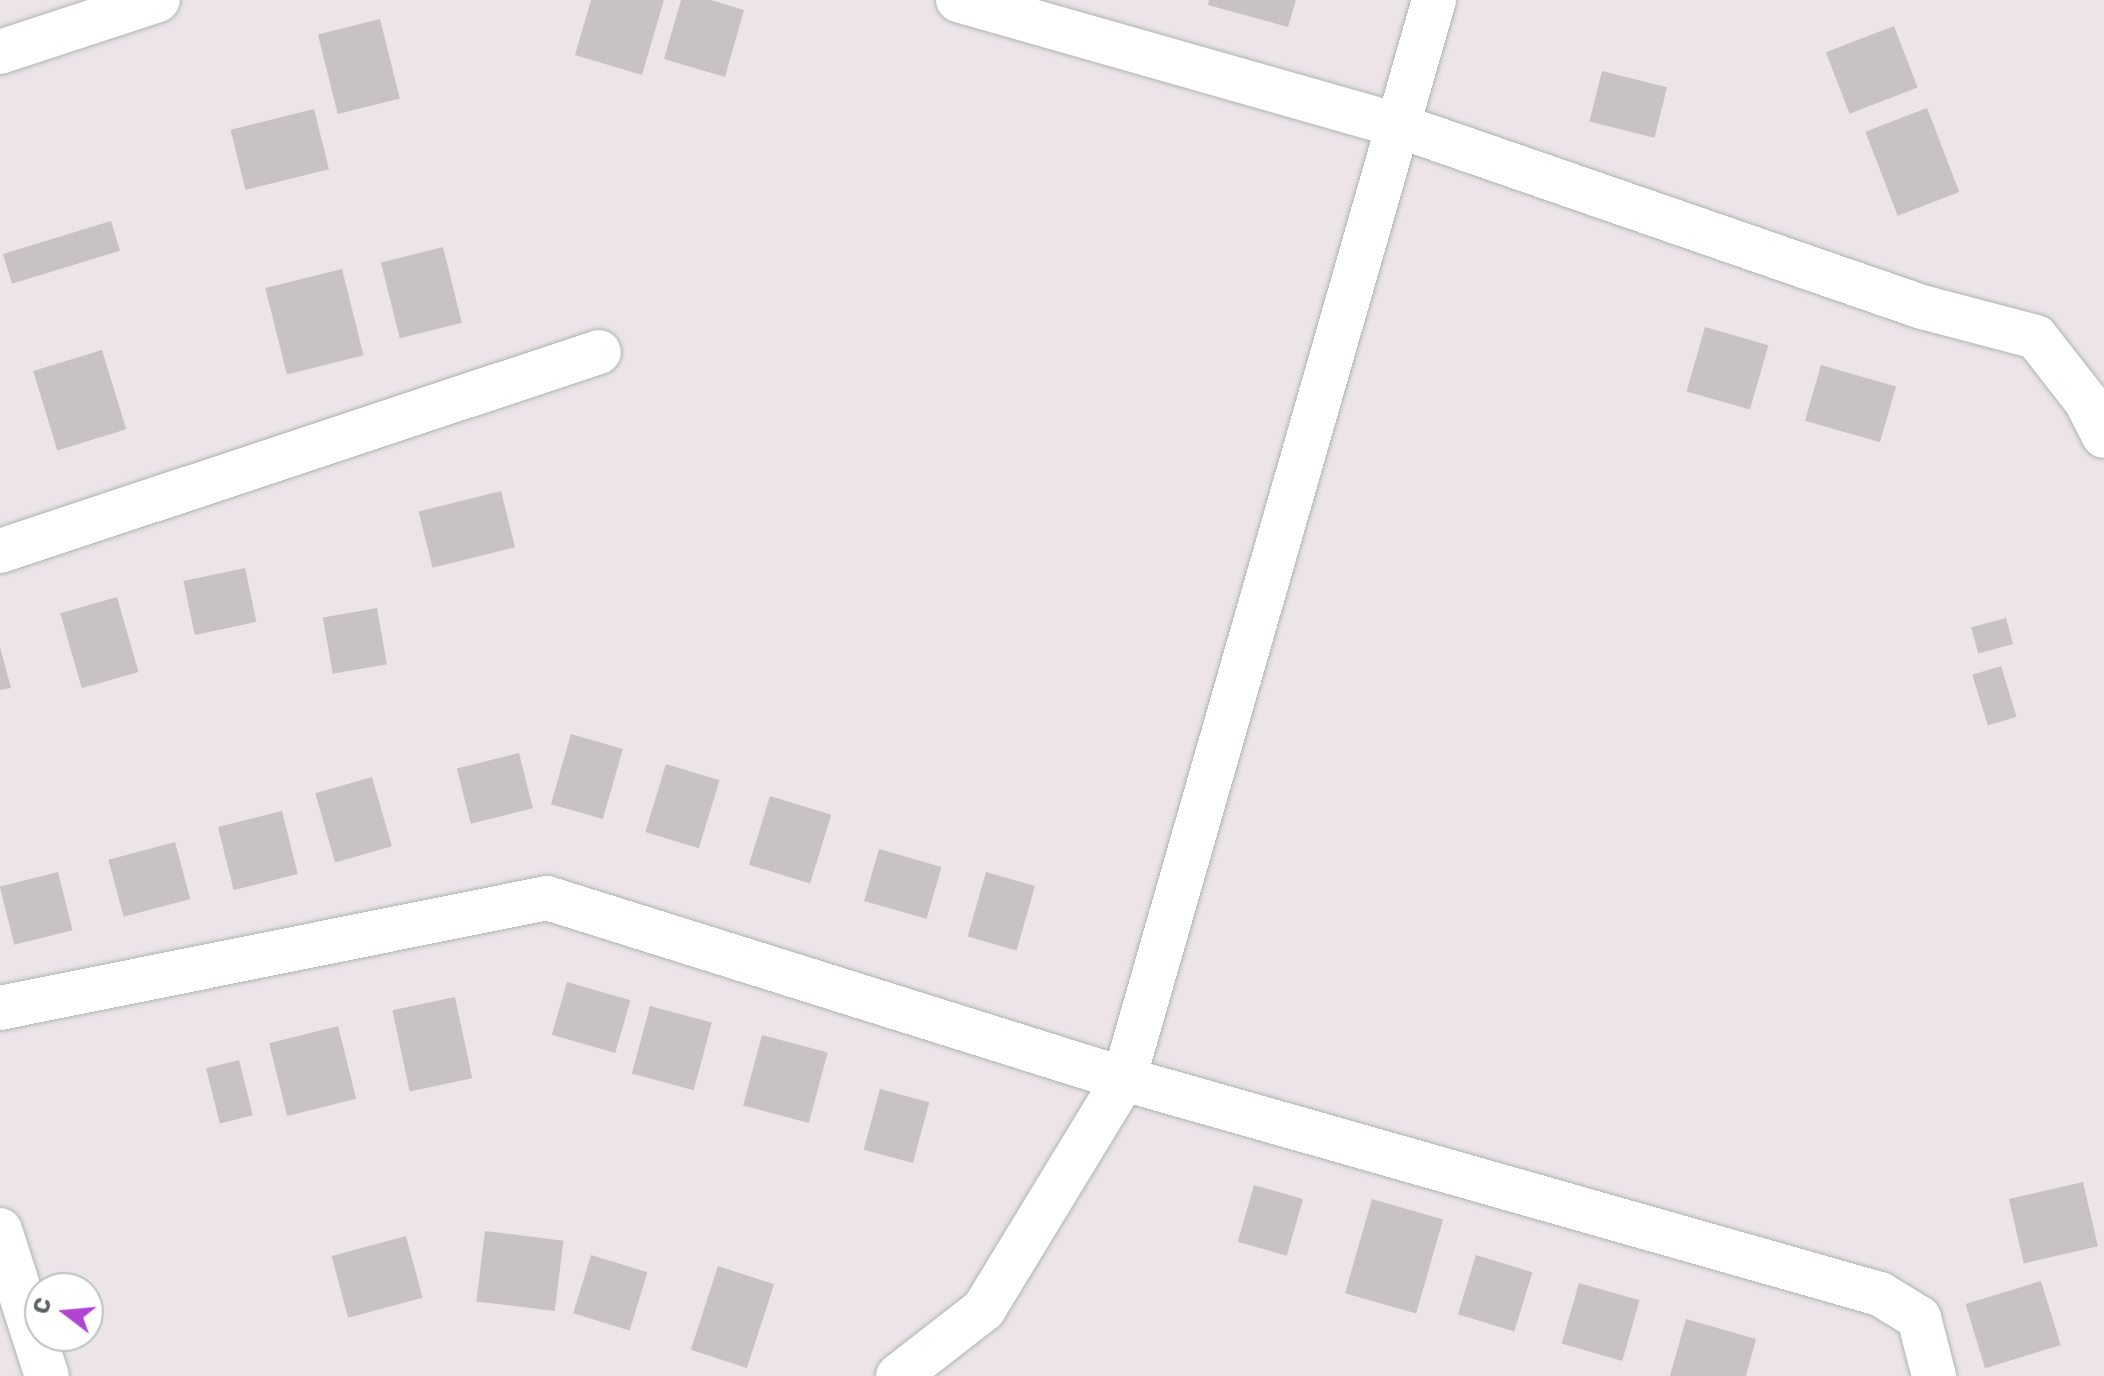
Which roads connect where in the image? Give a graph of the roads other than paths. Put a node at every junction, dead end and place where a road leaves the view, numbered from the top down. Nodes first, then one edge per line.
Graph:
1 (958, 0) edge
2 (1434, 0) edge
3 (146, 2) edge
4 (0, 52) edge
5 (1399, 126) junction
6 (599, 352) dead end
7 (2104, 436) edge
8 (0, 551) edge
9 (0, 1008) edge
10 (1124, 1079) junction
11 (0, 1230) edge
12 (47, 1376) edge
13 (898, 1376) edge
14 (1934, 1376) edge

1 - 5 street
2 - 5 street
3 - 4 street
5 - 7 street
5 - 10 street
6 - 8 street
9 - 10 street
10 - 13 street
10 - 14 street
11 - 12 street

